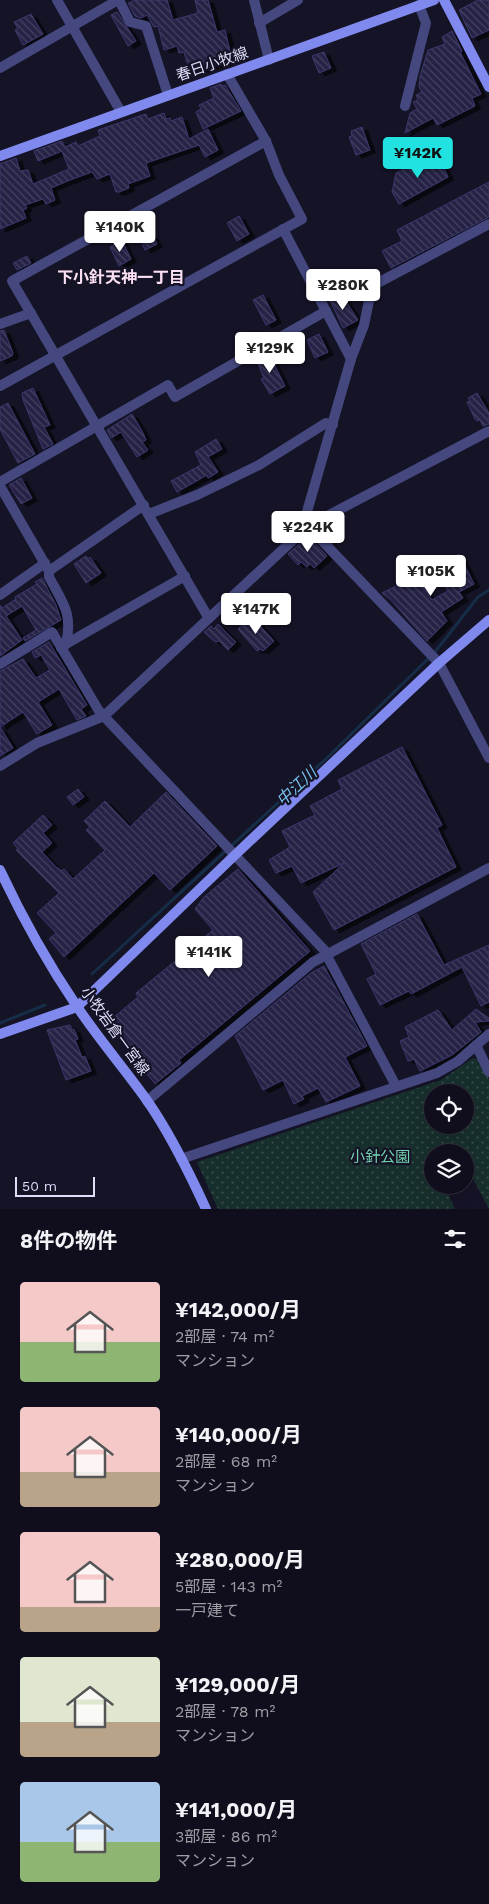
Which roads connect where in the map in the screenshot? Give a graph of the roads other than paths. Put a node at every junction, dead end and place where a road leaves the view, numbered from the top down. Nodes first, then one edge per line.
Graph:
1 (57, 0) edge
2 (118, 0) edge
3 (254, 0) edge
4 (298, 0) edge
5 (434, 0) edge
6 (444, 0) edge
7 (419, 4) junction
8 (260, 23) junction
9 (72, 26) junction
10 (269, 60) junction
11 (0, 68) edge
12 (227, 74) junction
13 (489, 87) edge
14 (168, 95) junction
15 (405, 106) dead end
16 (122, 112) junction
17 (266, 141) junction
18 (0, 156) edge
19 (489, 224) edge
20 (283, 229) junction
21 (326, 311) junction
22 (31, 313) junction
23 (0, 324) edge
24 (56, 355) junction
25 (351, 360) junction
26 (0, 386) edge
27 (333, 425) junction
28 (98, 426) junction
29 (489, 432) edge
30 (1, 489) edge
31 (147, 510) junction
32 (308, 526) junction
33 (47, 567) junction
34 (185, 576) junction
35 (0, 595) edge
36 (208, 617) junction
37 (489, 620) edge
38 (64, 646) junction
39 (438, 662) junction
40 (0, 664) edge
41 (104, 716) junction
42 (489, 758) edge
43 (0, 766) edge
44 (234, 854) junction
45 (489, 868) edge
46 (0, 870) edge
47 (327, 953) junction
48 (77, 1007) junction
49 (0, 1034) edge
50 (489, 1034) edge
51 (476, 1045) junction
52 (489, 1072) edge
53 (396, 1086) junction
54 (147, 1101) junction
55 (181, 1159) junction
56 (206, 1209) edge

1 - 9 street
2 - 9 street
2 - 14 street
3 - 8 street
4 - 8 street
5 - 7 main road, 春日小牧線
6 - 13 main road
7 - 10 main road, 春日小牧線
7 - 15 street
8 - 10 street
9 - 11 street
9 - 16 street
10 - 12 main road, 春日小牧線
12 - 14 main road, 春日小牧線
12 - 17 street
14 - 16 main road, 春日小牧線
16 - 18 main road, 春日小牧線
17 - 20 street
17 - 22 street
19 - 25 street
20 - 21 street
20 - 24 street
21 - 25 street
21 - 28 street
22 - 23 street
22 - 24 street
24 - 26 street
24 - 28 street
25 - 27 street
27 - 31 street
27 - 32 street
28 - 30 street
28 - 31 street
29 - 32 street
30 - 33 street
31 - 33 street
31 - 34 street
32 - 36 street
32 - 39 street
33 - 35 street
33 - 38 street
34 - 36 street
34 - 38 street
36 - 41 street
37 - 39 main road
38 - 40 street
38 - 41 street
39 - 42 street
39 - 44 main road
41 - 43 street
41 - 44 street
44 - 47 street
44 - 48 main road
45 - 47 street
46 - 48 main road, 小牧岩倉一宮線
47 - 53 street
47 - 54 street
48 - 49 main road
48 - 54 main road, 小牧岩倉一宮線
50 - 51 street
51 - 52 street
51 - 53 street
53 - 55 street
54 - 55 main road, 小牧岩倉一宮線
55 - 56 main road, 小牧岩倉一宮線

